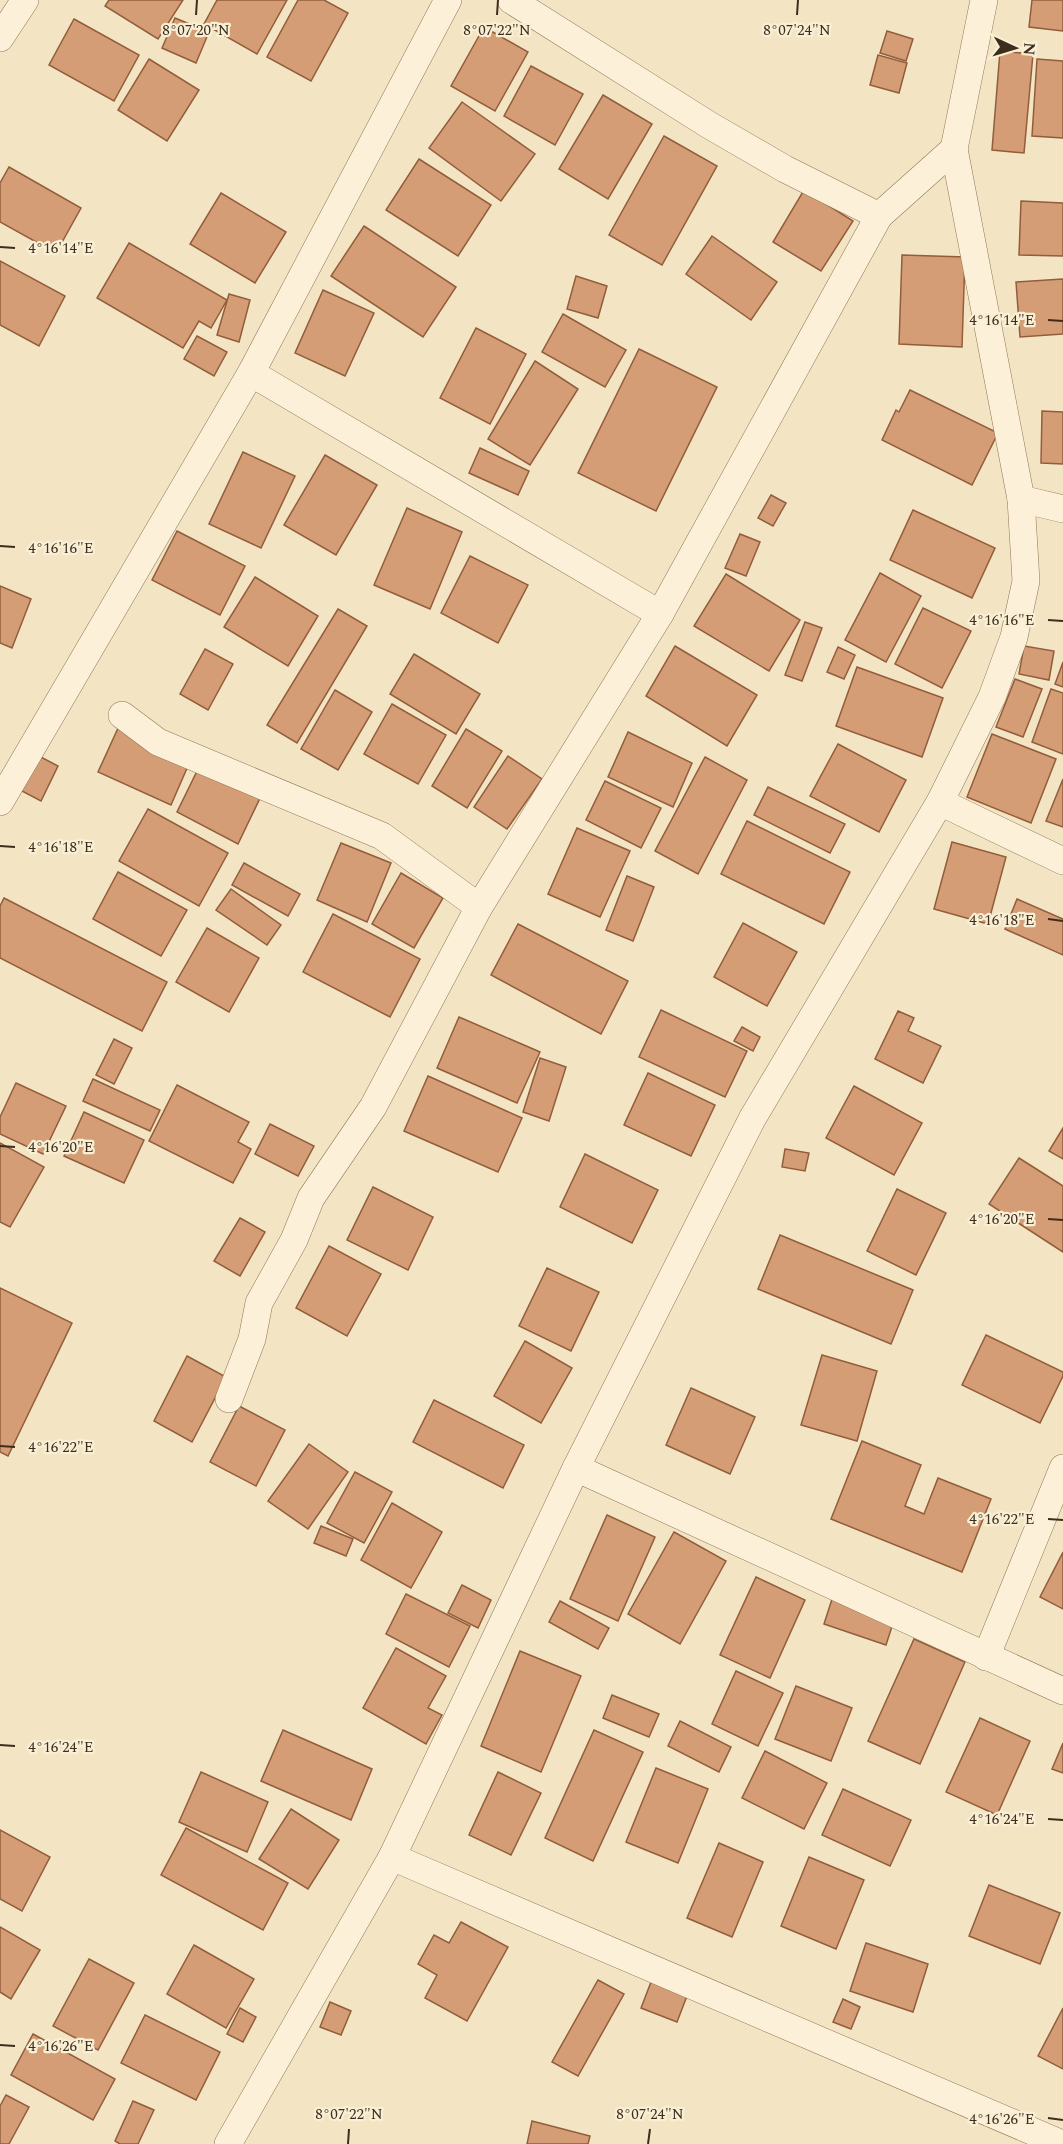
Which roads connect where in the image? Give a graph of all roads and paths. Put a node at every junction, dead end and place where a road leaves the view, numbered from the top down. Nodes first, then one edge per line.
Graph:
1 (448, 0) edge
2 (511, 0) edge
3 (984, 0) edge
4 (18, 2) edge
5 (0, 38) edge
6 (954, 149) junction
7 (879, 216) junction
8 (251, 373) junction
9 (1021, 499) junction
10 (1063, 509) edge
11 (660, 614) junction
12 (122, 715) dead end
13 (0, 802) edge
14 (940, 802) junction
15 (1063, 861) edge
16 (479, 907) junction
17 (229, 1399) dead end
18 (576, 1468) junction
19 (1063, 1468) edge
20 (986, 1657) junction
21 (1063, 1691) edge
22 (392, 1857) junction
23 (228, 2144) edge
24 (1062, 2144) edge

1 - 8 street
2 - 7 street
3 - 6 street
4 - 5 street
6 - 7 street
6 - 9 street
7 - 11 street
8 - 11 street
8 - 13 street
9 - 10 street
9 - 14 street
11 - 16 street
12 - 16 street
14 - 15 street
14 - 18 street
16 - 17 street
18 - 20 street
18 - 22 street
19 - 20 street
20 - 21 street
22 - 23 street
22 - 24 street

